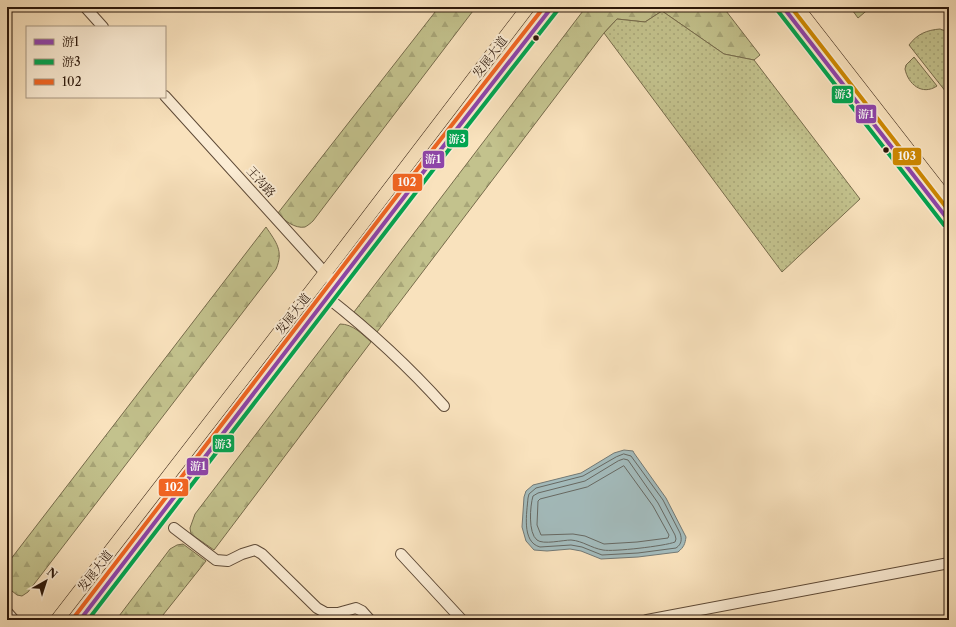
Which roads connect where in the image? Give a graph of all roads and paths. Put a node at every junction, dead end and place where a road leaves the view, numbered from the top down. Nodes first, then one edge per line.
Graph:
1 (85, 7) edge
2 (528, 7) edge
3 (552, 7) edge
4 (783, 7) edge
5 (797, 7) edge
6 (102, 26) edge
7 (166, 97) edge
8 (949, 202) edge
9 (949, 221) edge
10 (325, 273) junction
11 (337, 286) junction
12 (328, 298) junction
13 (444, 406) dead end
14 (174, 528) dead end
15 (401, 554) dead end
16 (949, 563) edge
17 (7, 612) edge
18 (14, 620) edge
19 (57, 620) edge
20 (80, 620) edge
21 (370, 620) edge
22 (462, 620) edge
23 (646, 620) edge

1 - 6 street
2 - 10 main road, 发展大道
3 - 11 main road, 发展大道
4 - 9 main road
5 - 8 main road
7 - 10 street, 王沟路
10 - 11 street, 王沟路
10 - 19 main road, 发展大道
11 - 12 main road, 发展大道
12 - 13 street
12 - 20 main road, 发展大道
14 - 21 street
15 - 22 street
16 - 23 street
17 - 18 street

